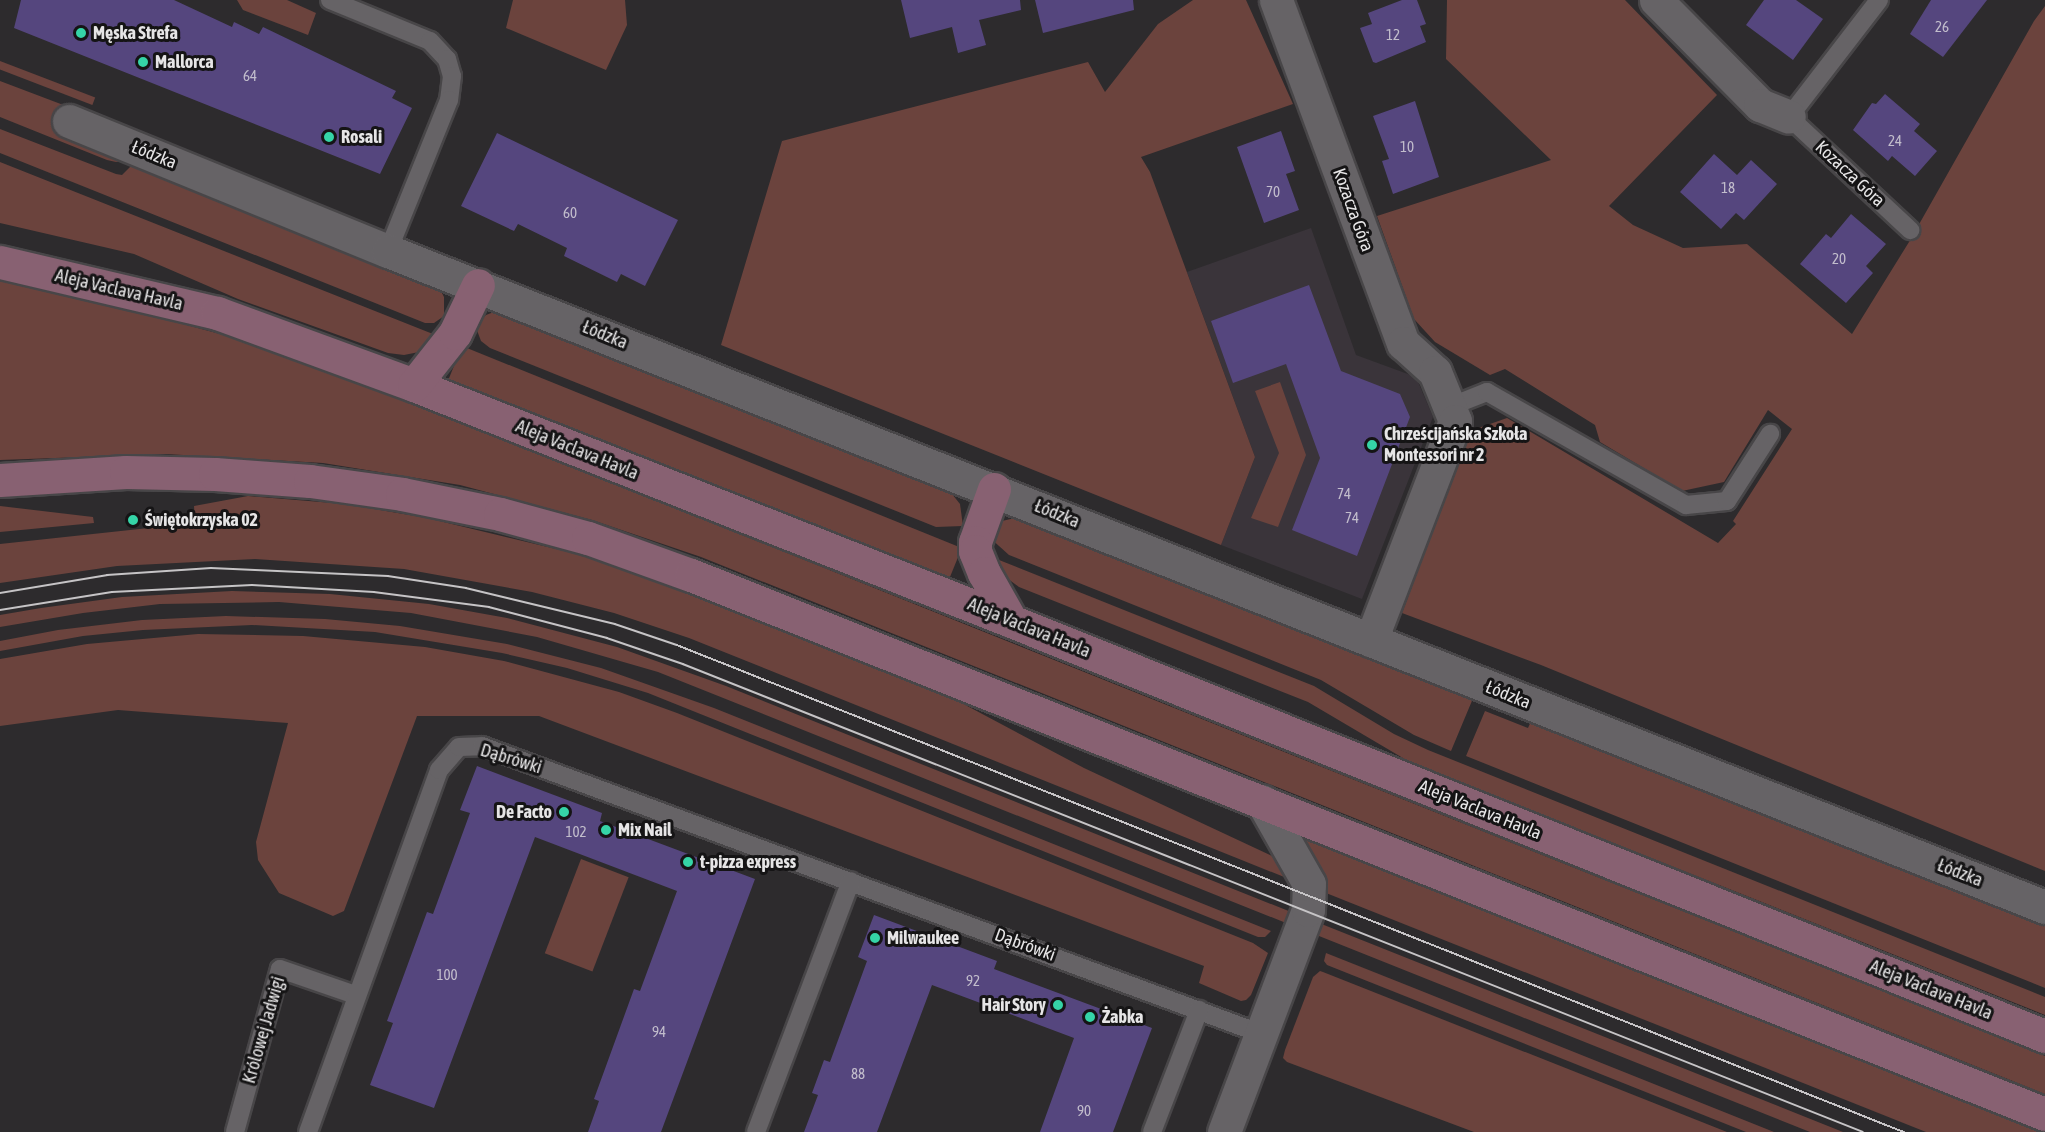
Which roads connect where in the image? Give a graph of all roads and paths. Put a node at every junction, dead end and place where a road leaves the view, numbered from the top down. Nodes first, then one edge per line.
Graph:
1 (330, 0) edge
2 (1276, 0) edge
3 (1656, 0) edge
4 (1879, 0) edge
5 (1790, 117) junction
6 (69, 121) dead end
7 (1910, 230) dead end
8 (388, 251) junction
9 (0, 262) edge
10 (478, 285) junction
11 (414, 385) junction
12 (1449, 407) junction
13 (1770, 434) dead end
14 (0, 480) edge
15 (994, 489) junction
16 (1011, 621) junction
17 (1371, 640) junction
18 (1262, 801) junction
19 (851, 881) junction
20 (2045, 907) edge
21 (355, 995) junction
22 (1198, 1010) junction
23 (1262, 1034) junction
24 (2045, 1036) edge
25 (2045, 1114) edge
26 (235, 1132) edge
27 (308, 1132) edge
28 (756, 1132) edge
29 (1152, 1132) edge
30 (1224, 1132) edge

1 - 8 lane
2 - 12 street, Kozacza Góra
3 - 5 street, Kozacza Góra
4 - 5 lane
5 - 7 lane, Kozacza Góra
6 - 8 street, Łódzka
8 - 10 street, Łódzka
9 - 11 main road, Aleja Vaclava Havla
10 - 11 main road
10 - 15 street, Łódzka
11 - 16 main road, Aleja Vaclava Havla
12 - 13 lane
12 - 17 street, Kozacza Góra
14 - 18 main road
15 - 16 main road
15 - 17 street, Łódzka
16 - 24 main road, Aleja Vaclava Havla
17 - 20 street, Łódzka
18 - 23 street
18 - 25 main road
19 - 21 lane, Dąbrówki
19 - 22 lane, Dąbrówki
19 - 28 lane
21 - 26 lane, Królowej Jadwigi
21 - 27 lane, Dąbrówki
22 - 23 lane, Dąbrówki
22 - 29 lane
23 - 30 street

